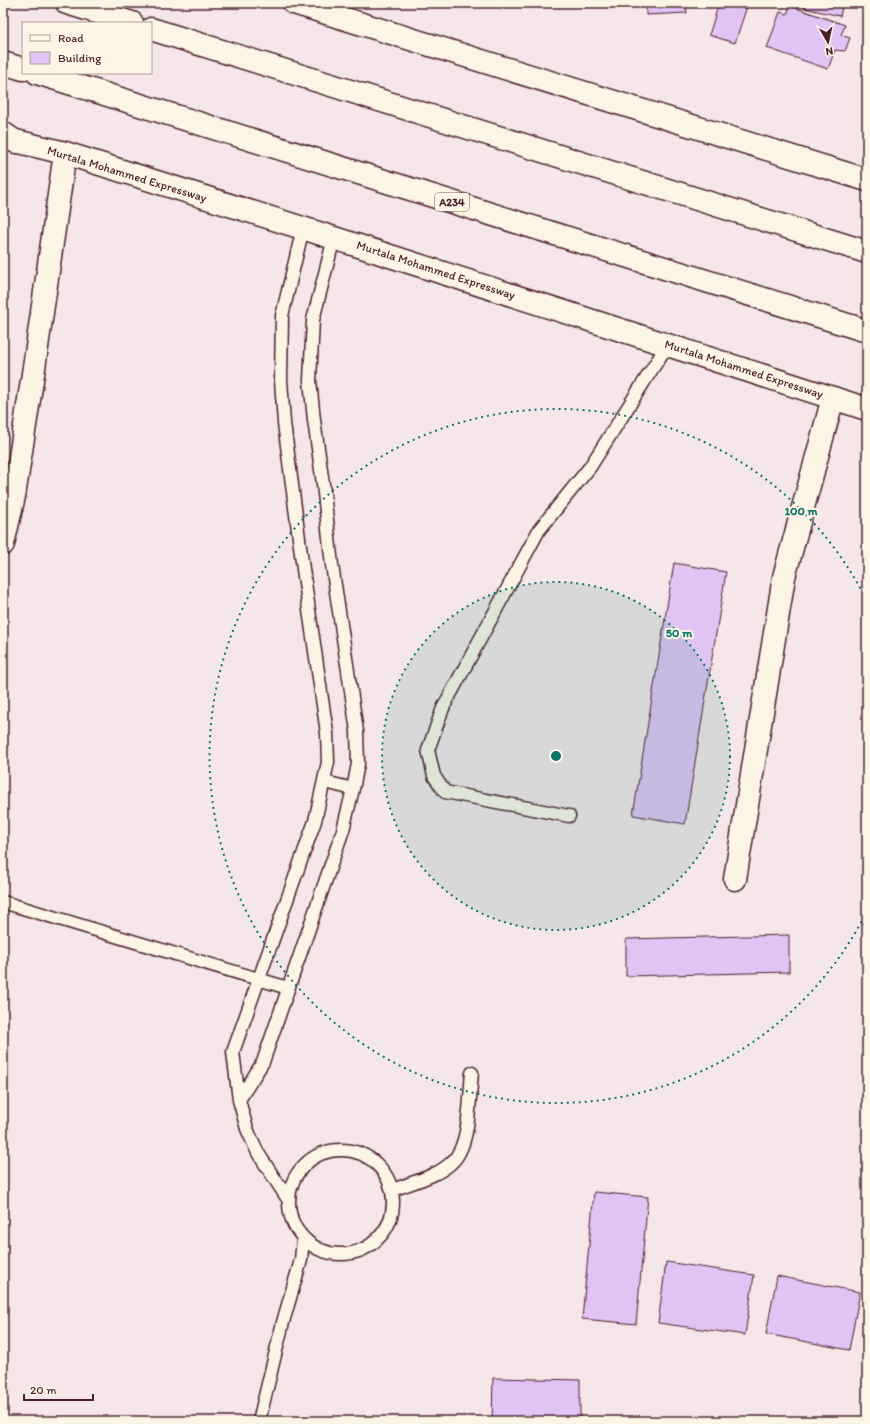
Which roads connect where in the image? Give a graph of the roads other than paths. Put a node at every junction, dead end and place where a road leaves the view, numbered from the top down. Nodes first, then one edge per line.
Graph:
1 (67, 3) edge
2 (294, 3) edge
3 (129, 22) edge
4 (152, 29) edge
5 (3, 62) edge
6 (22, 69) edge
7 (40, 74) edge
8 (8, 137) edge
9 (65, 153) junction
10 (867, 180) edge
11 (302, 228) junction
12 (334, 238) junction
13 (867, 252) edge
14 (867, 331) edge
15 (668, 344) junction
16 (833, 398) junction
17 (867, 409) edge
18 (3, 544) edge
19 (325, 782) junction
20 (354, 789) junction
21 (570, 816) dead end
22 (735, 879) dead end
23 (3, 902) edge
24 (258, 979) junction
25 (288, 988) junction
26 (472, 1073) dead end
27 (239, 1100) junction
28 (393, 1190) junction
29 (289, 1201) junction
30 (304, 1239) junction
31 (259, 1421) edge

1 - 3 main road
2 - 10 main road
4 - 13 main road
5 - 6 main road
7 - 14 main road, A234
8 - 9 main road, Murtala Mohammed Expressway
9 - 11 main road, Murtala Mohammed Expressway
9 - 18 main road
11 - 12 main road, Murtala Mohammed Expressway
11 - 19 lane
12 - 15 main road, Murtala Mohammed Expressway
12 - 20 lane
15 - 16 main road, Murtala Mohammed Expressway
15 - 21 lane
16 - 17 main road, Murtala Mohammed Expressway
16 - 22 main road
19 - 20 lane
19 - 24 lane
20 - 25 lane
23 - 24 lane
24 - 25 lane
24 - 27 lane
25 - 27 lane
26 - 28 lane
27 - 29 lane
28 - 29 lane
28 - 30 lane
29 - 30 lane
30 - 31 lane

